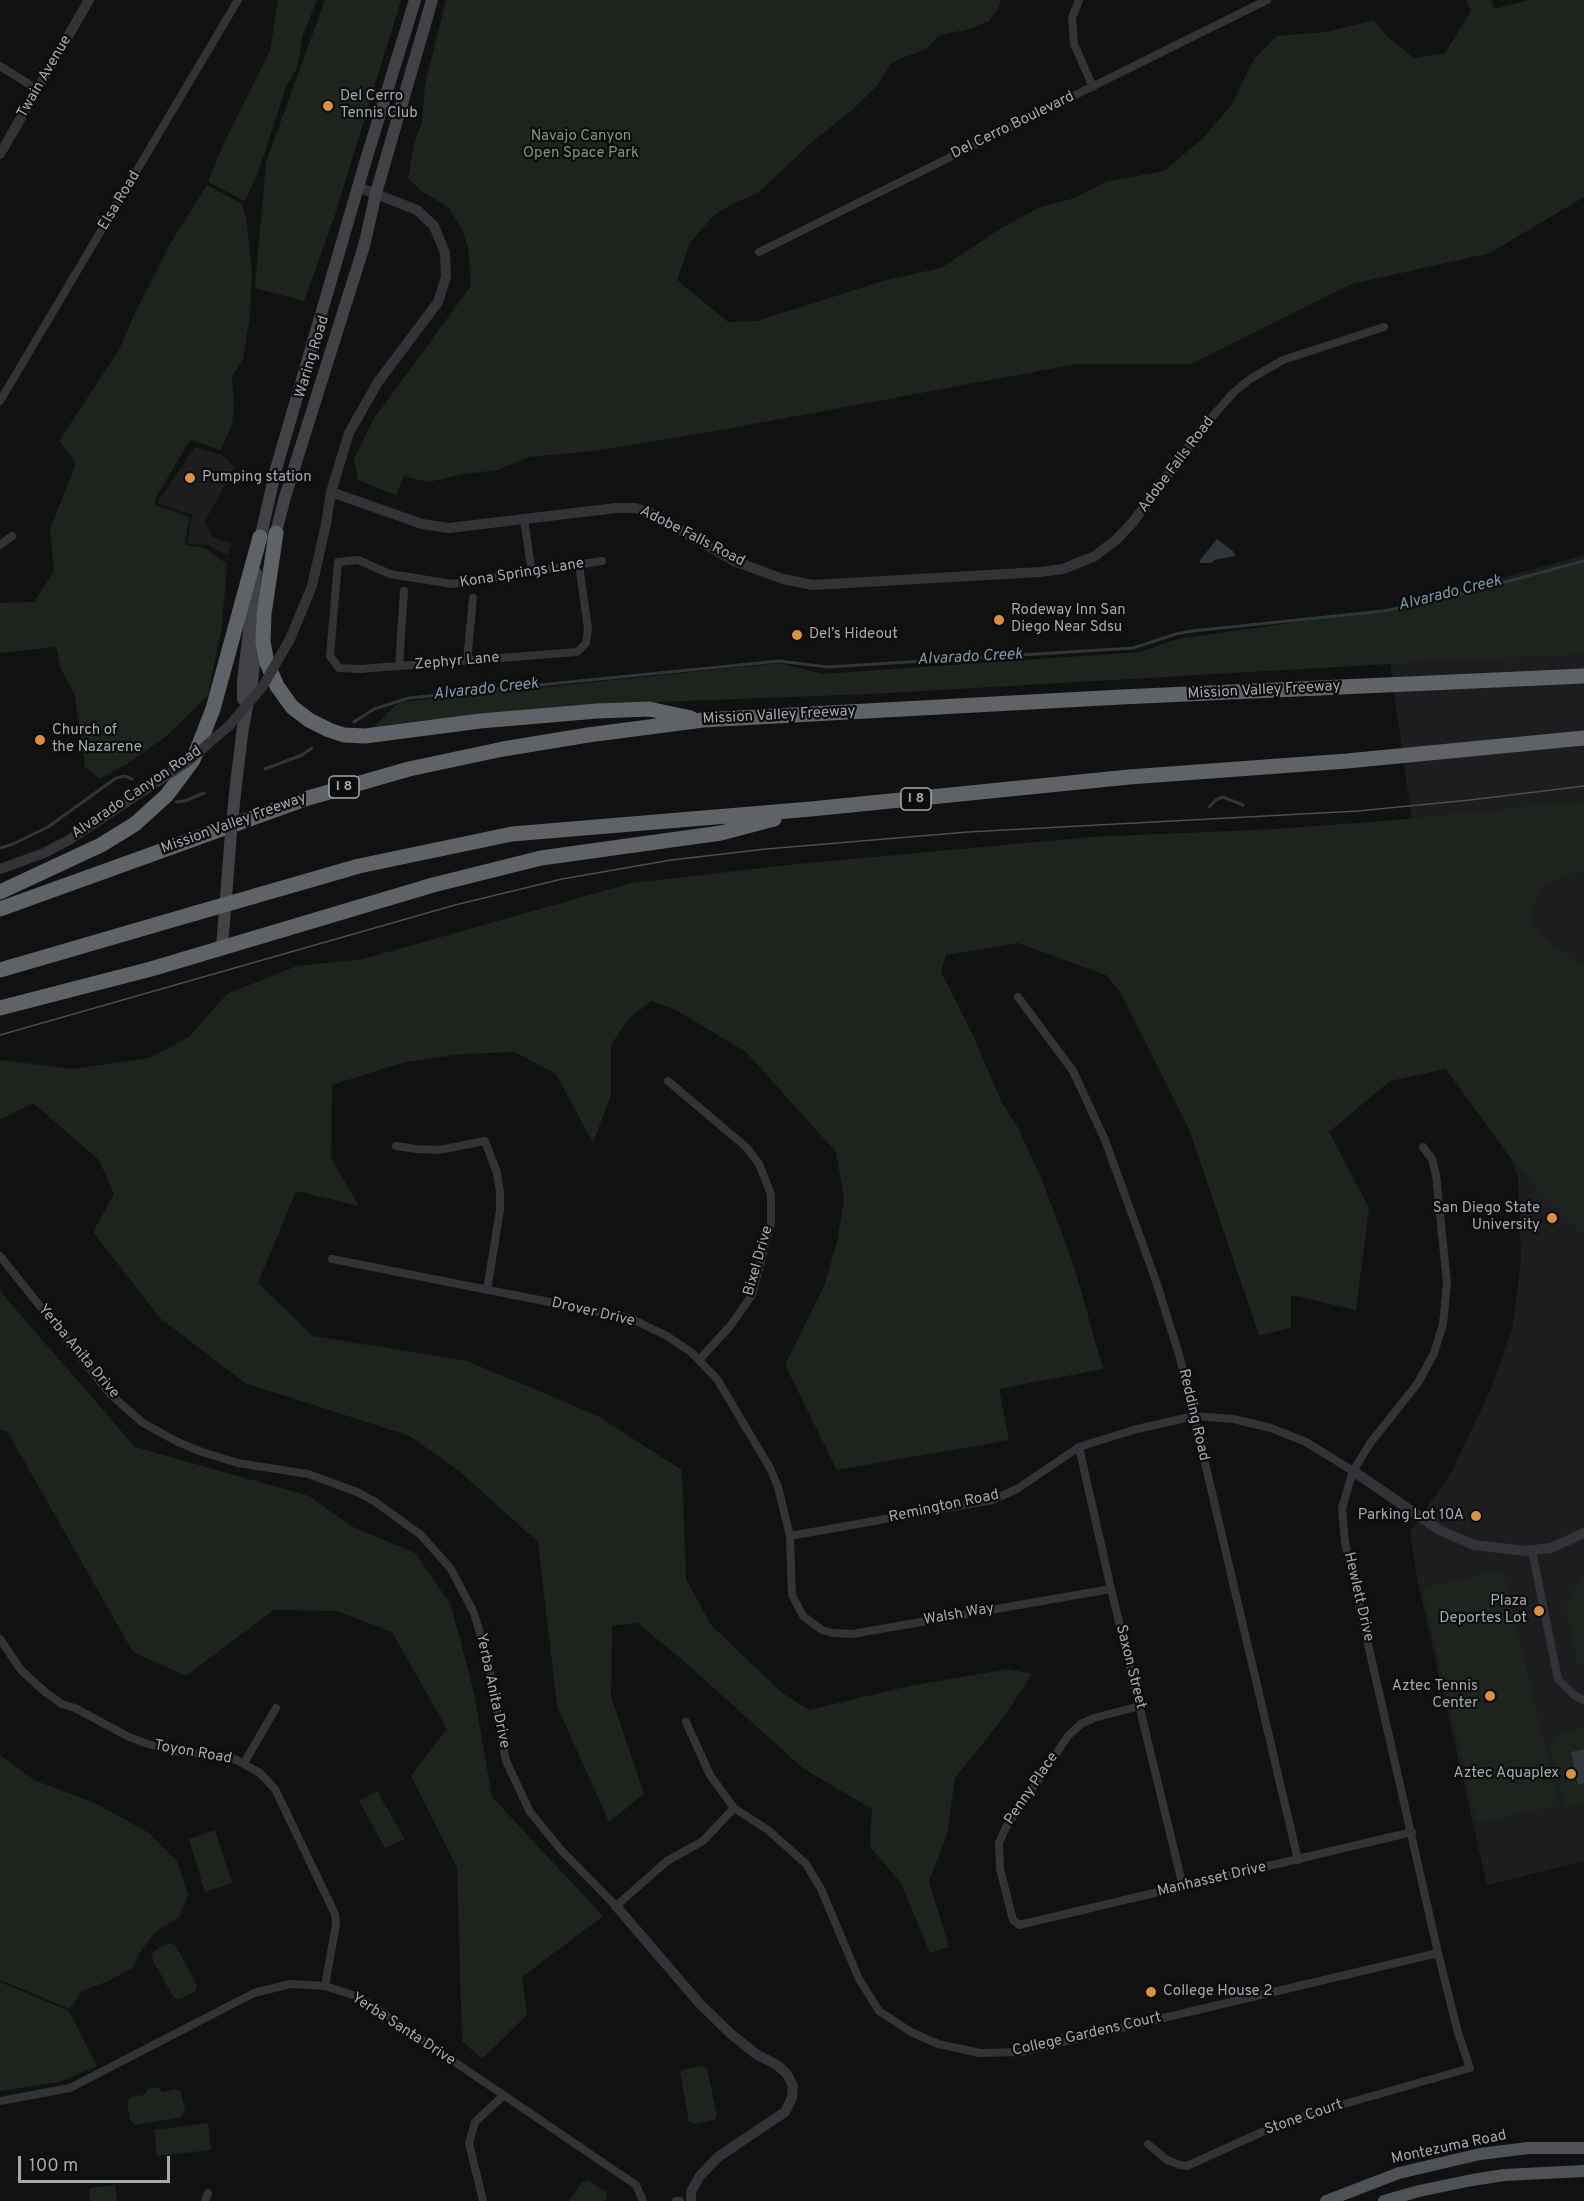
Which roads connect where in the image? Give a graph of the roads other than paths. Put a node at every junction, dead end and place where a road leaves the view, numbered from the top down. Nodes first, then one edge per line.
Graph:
1 (89, 0) edge
2 (238, 0) edge
3 (415, 0) edge
4 (432, 0) edge
5 (1079, 0) edge
6 (1267, 0) edge
7 (0, 66) edge
8 (1093, 87) junction
9 (38, 90) junction
10 (0, 154) edge
11 (358, 187) junction
12 (376, 193) junction
13 (759, 252) dead end
14 (1384, 327) dead end
15 (0, 401) edge
16 (1204, 426) joint
17 (331, 492) junction
18 (524, 520) junction
19 (276, 533) junction
20 (12, 536) dead end
21 (260, 537) junction
22 (0, 545) edge
23 (602, 561) dead end
24 (579, 565) junction
25 (532, 573) junction
26 (404, 591) dead end
27 (473, 598) dead end
28 (330, 656) joint
29 (467, 661) junction
30 (399, 666) junction
31 (1584, 676) edge
32 (703, 720) junction
33 (243, 727) junction
34 (1584, 738) edge
35 (811, 809) junction
36 (0, 869) edge
37 (0, 892) edge
38 (0, 909) edge
39 (222, 947) junction
40 (0, 970) edge
41 (1018, 997) dead end
42 (0, 1008) edge
43 (668, 1081) dead end
44 (396, 1146) dead end
45 (1423, 1147) dead end
46 (0, 1256) edge
47 (332, 1259) dead end
48 (487, 1290) junction
49 (700, 1359) junction
50 (1194, 1416) junction
51 (1080, 1447) junction
52 (1353, 1471) junction
53 (1584, 1533) edge
54 (790, 1536) junction
55 (1532, 1551) junction
56 (1111, 1590) junction
57 (809, 1622) joint
58 (0, 1639) edge
59 (1584, 1700) edge
60 (1140, 1706) junction
61 (276, 1708) dead end
62 (686, 1722) dead end
63 (244, 1763) junction
64 (734, 1808) junction
65 (1412, 1832) junction
66 (1298, 1860) junction
67 (1183, 1887) junction
68 (616, 1906) junction
69 (1013, 1920) joint
70 (1438, 1953) junction
71 (325, 1986) junction
72 (1470, 2068) joint
73 (503, 2096) junction
74 (0, 2100) edge
75 (1148, 2144) dead end
76 (1584, 2148) edge
77 (1584, 2171) edge
78 (483, 2201) edge
79 (643, 2201) edge
80 (691, 2201) edge
81 (1326, 2201) edge
82 (1384, 2201) edge

1 - 9 street, Twain Avenue
2 - 15 street, Elsa Road
3 - 11 main road, Waring Road
4 - 12 main road, Waring Road
5 - 8 street
6 - 8 street, Del Cerro Boulevard
7 - 9 street
8 - 13 street, Del Cerro Boulevard
9 - 10 street, Twain Avenue
11 - 12 street
11 - 21 main road, Waring Road
12 - 17 street
12 - 19 main road, Waring Road
14 - 16 street, Adobe Falls Road
16 - 18 street, Adobe Falls Road
17 - 18 street, Adobe Falls Road
17 - 36 street, Alvarado Canyon Road, bridge
18 - 25 street
19 - 32 highway
19 - 33 main road, Waring Road
20 - 22 street
21 - 33 main road, Waring Road
21 - 37 highway
23 - 24 street, Kona Springs Lane
24 - 25 street, Kona Springs Lane
24 - 29 street, Zephyr Lane
25 - 28 street, Kona Springs Lane
26 - 30 street
27 - 29 street
28 - 30 street, Zephyr Lane
29 - 30 street, Zephyr Lane
31 - 32 highway, Mission Valley Freeway / I 8
32 - 38 highway, Mission Valley Freeway / I 8
33 - 39 main road, Waring Road, bridge
34 - 35 highway, I 8
35 - 39 highway
35 - 40 highway, I 8, bridge
39 - 42 highway
41 - 50 street, Redding Road
43 - 49 street, Bixel Drive
44 - 48 street
45 - 52 street, Hewlett Drive
46 - 68 street, Yerba Anita Drive
47 - 48 street, Drover Drive
48 - 49 street, Drover Drive
49 - 54 street, Drover Drive
50 - 51 street, Remington Road
50 - 52 street, Remington Road
50 - 66 street, Redding Road
51 - 54 street, Remington Road
51 - 56 street, Saxon Street
52 - 55 street, Remington Road
52 - 65 street, Hewlett Drive
53 - 55 street, Remington Road
54 - 57 street, Drover Drive
55 - 59 street
56 - 57 street, Walsh Way
56 - 60 street, Saxon Street
58 - 63 street, Toyon Road
60 - 67 street, Saxon Street
60 - 69 street, Penny Place
61 - 63 street
62 - 64 street, College Gardens Court
63 - 71 street, Toyon Road
64 - 68 street
64 - 70 street, College Gardens Court
65 - 66 street, Manhasset Drive
65 - 70 street, Hewlett Drive
66 - 67 street, Manhasset Drive
67 - 69 street, Manhasset Drive
68 - 80 street, Yerba Anita Drive
70 - 72 street, Hewlett Drive
71 - 73 street, Yerba Santa Drive
71 - 74 street, Yerba Santa Drive
72 - 75 street, Stone Court
73 - 78 street
73 - 79 street, Yerba Santa Drive
76 - 81 main road, Montezuma Road
77 - 82 main road

